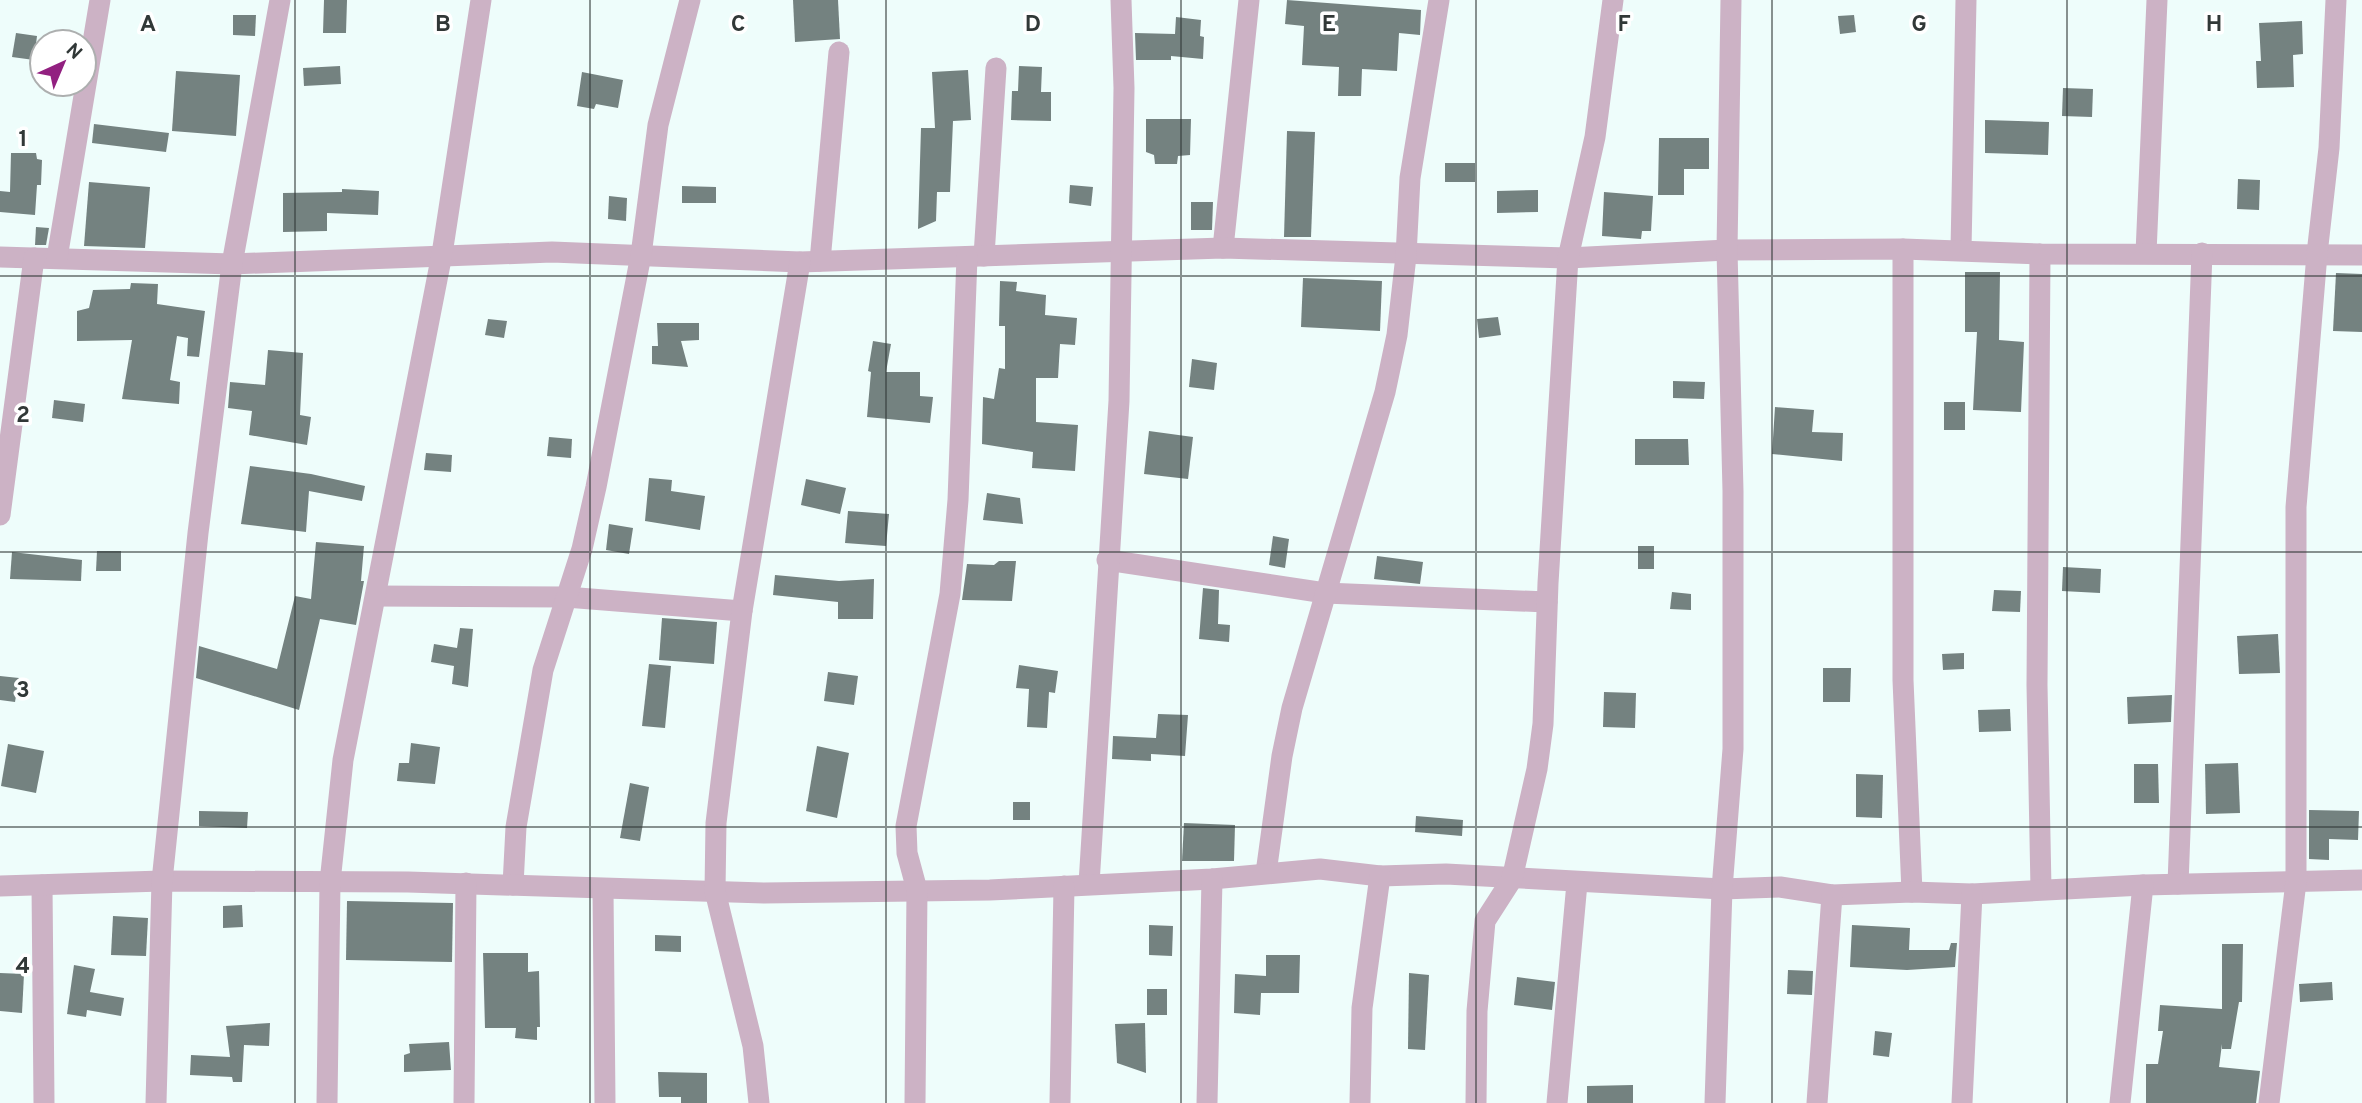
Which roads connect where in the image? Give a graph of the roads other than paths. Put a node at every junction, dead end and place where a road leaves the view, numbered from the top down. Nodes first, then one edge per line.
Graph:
1 (100, 0) edge
2 (280, 0) edge
3 (481, 0) edge
4 (690, 0) edge
5 (1121, 0) edge
6 (1249, 0) edge
7 (1439, 0) edge
8 (1613, 0) edge
9 (1731, 0) edge
10 (1966, 0) edge
11 (2157, 0) edge
12 (2336, 0) edge
13 (839, 52) dead end
14 (996, 68) dead end
15 (1223, 248) junction
16 (1903, 248) junction
17 (1122, 249) junction
18 (1961, 249) junction
19 (1727, 250) junction
20 (2146, 253) junction
21 (2202, 253) junction
22 (442, 254) junction
23 (2040, 254) junction
24 (2317, 254) junction
25 (641, 255) junction
26 (2362, 255) edge
27 (1406, 256) junction
28 (0, 257) edge
29 (976, 257) junction
30 (34, 258) junction
31 (57, 258) junction
32 (1568, 258) junction
33 (810, 262) junction
34 (232, 264) junction
35 (0, 515) edge
36 (1107, 560) junction
37 (1325, 593) junction
38 (376, 596) junction
39 (566, 597) junction
40 (1547, 602) junction
41 (742, 611) junction
42 (1266, 873) junction
43 (1381, 876) junction
44 (1212, 879) junction
45 (1512, 879) junction
46 (2362, 880) edge
47 (162, 881) junction
48 (330, 882) junction
49 (2295, 882) junction
50 (466, 883) junction
51 (1577, 883) junction
52 (1089, 884) junction
53 (2178, 884) junction
54 (42, 885) junction
55 (2143, 885) junction
56 (0, 886) edge
57 (513, 886) junction
58 (1064, 886) junction
59 (1722, 889) junction
60 (2041, 889) junction
61 (603, 890) junction
62 (917, 890) junction
63 (715, 891) junction
64 (1912, 892) junction
65 (1972, 894) junction
66 (1832, 895) junction
67 (44, 1103) edge
68 (156, 1103) edge
69 (327, 1103) edge
70 (464, 1103) edge
71 (605, 1103) edge
72 (759, 1103) edge
73 (915, 1103) edge
74 (1060, 1103) edge
75 (1207, 1103) edge
76 (1360, 1103) edge
77 (1476, 1103) edge
78 (1557, 1103) edge
79 (1715, 1103) edge
80 (1817, 1103) edge
81 (1962, 1103) edge
82 (2120, 1103) edge
83 (2269, 1103) edge

1 - 31 street
2 - 34 street
3 - 22 street
4 - 25 street
5 - 17 street
6 - 15 street
7 - 27 street
8 - 32 street
9 - 19 street
10 - 18 street
11 - 20 street
12 - 24 street
13 - 33 street
14 - 29 street
15 - 17 street
15 - 27 street
16 - 18 street
16 - 19 street
16 - 64 street
17 - 29 street
17 - 36 street
18 - 23 street
19 - 32 street
19 - 59 street
20 - 21 street
20 - 23 street
21 - 24 street
21 - 53 street
22 - 25 street
22 - 34 street
22 - 38 street
23 - 60 street
24 - 26 street
24 - 49 street
25 - 33 street
25 - 39 street
27 - 32 street
27 - 37 street
28 - 30 street
29 - 33 street
29 - 62 street
30 - 31 street
30 - 35 street
31 - 34 street
32 - 40 street
33 - 41 street
34 - 47 street
36 - 37 street
36 - 52 street
37 - 40 street
37 - 42 street
38 - 39 street
38 - 48 street
39 - 41 street
39 - 57 street
40 - 45 street
41 - 63 street
42 - 43 street
42 - 44 street
43 - 45 street
43 - 76 street
44 - 52 street
44 - 75 street
45 - 51 street
45 - 77 street
46 - 49 street
47 - 48 street
47 - 54 street
47 - 68 street
48 - 50 street
48 - 69 street
49 - 53 street
49 - 83 street
50 - 57 street
50 - 70 street
51 - 59 street
51 - 78 street
52 - 58 street
53 - 55 street
54 - 56 street
54 - 67 street
55 - 60 street
55 - 82 street
57 - 61 street
58 - 62 street
58 - 74 street
59 - 66 street
59 - 79 street
60 - 65 street
61 - 63 street
61 - 71 street
62 - 63 street
62 - 73 street
63 - 72 street
64 - 65 street
64 - 66 street
65 - 81 street
66 - 80 street

